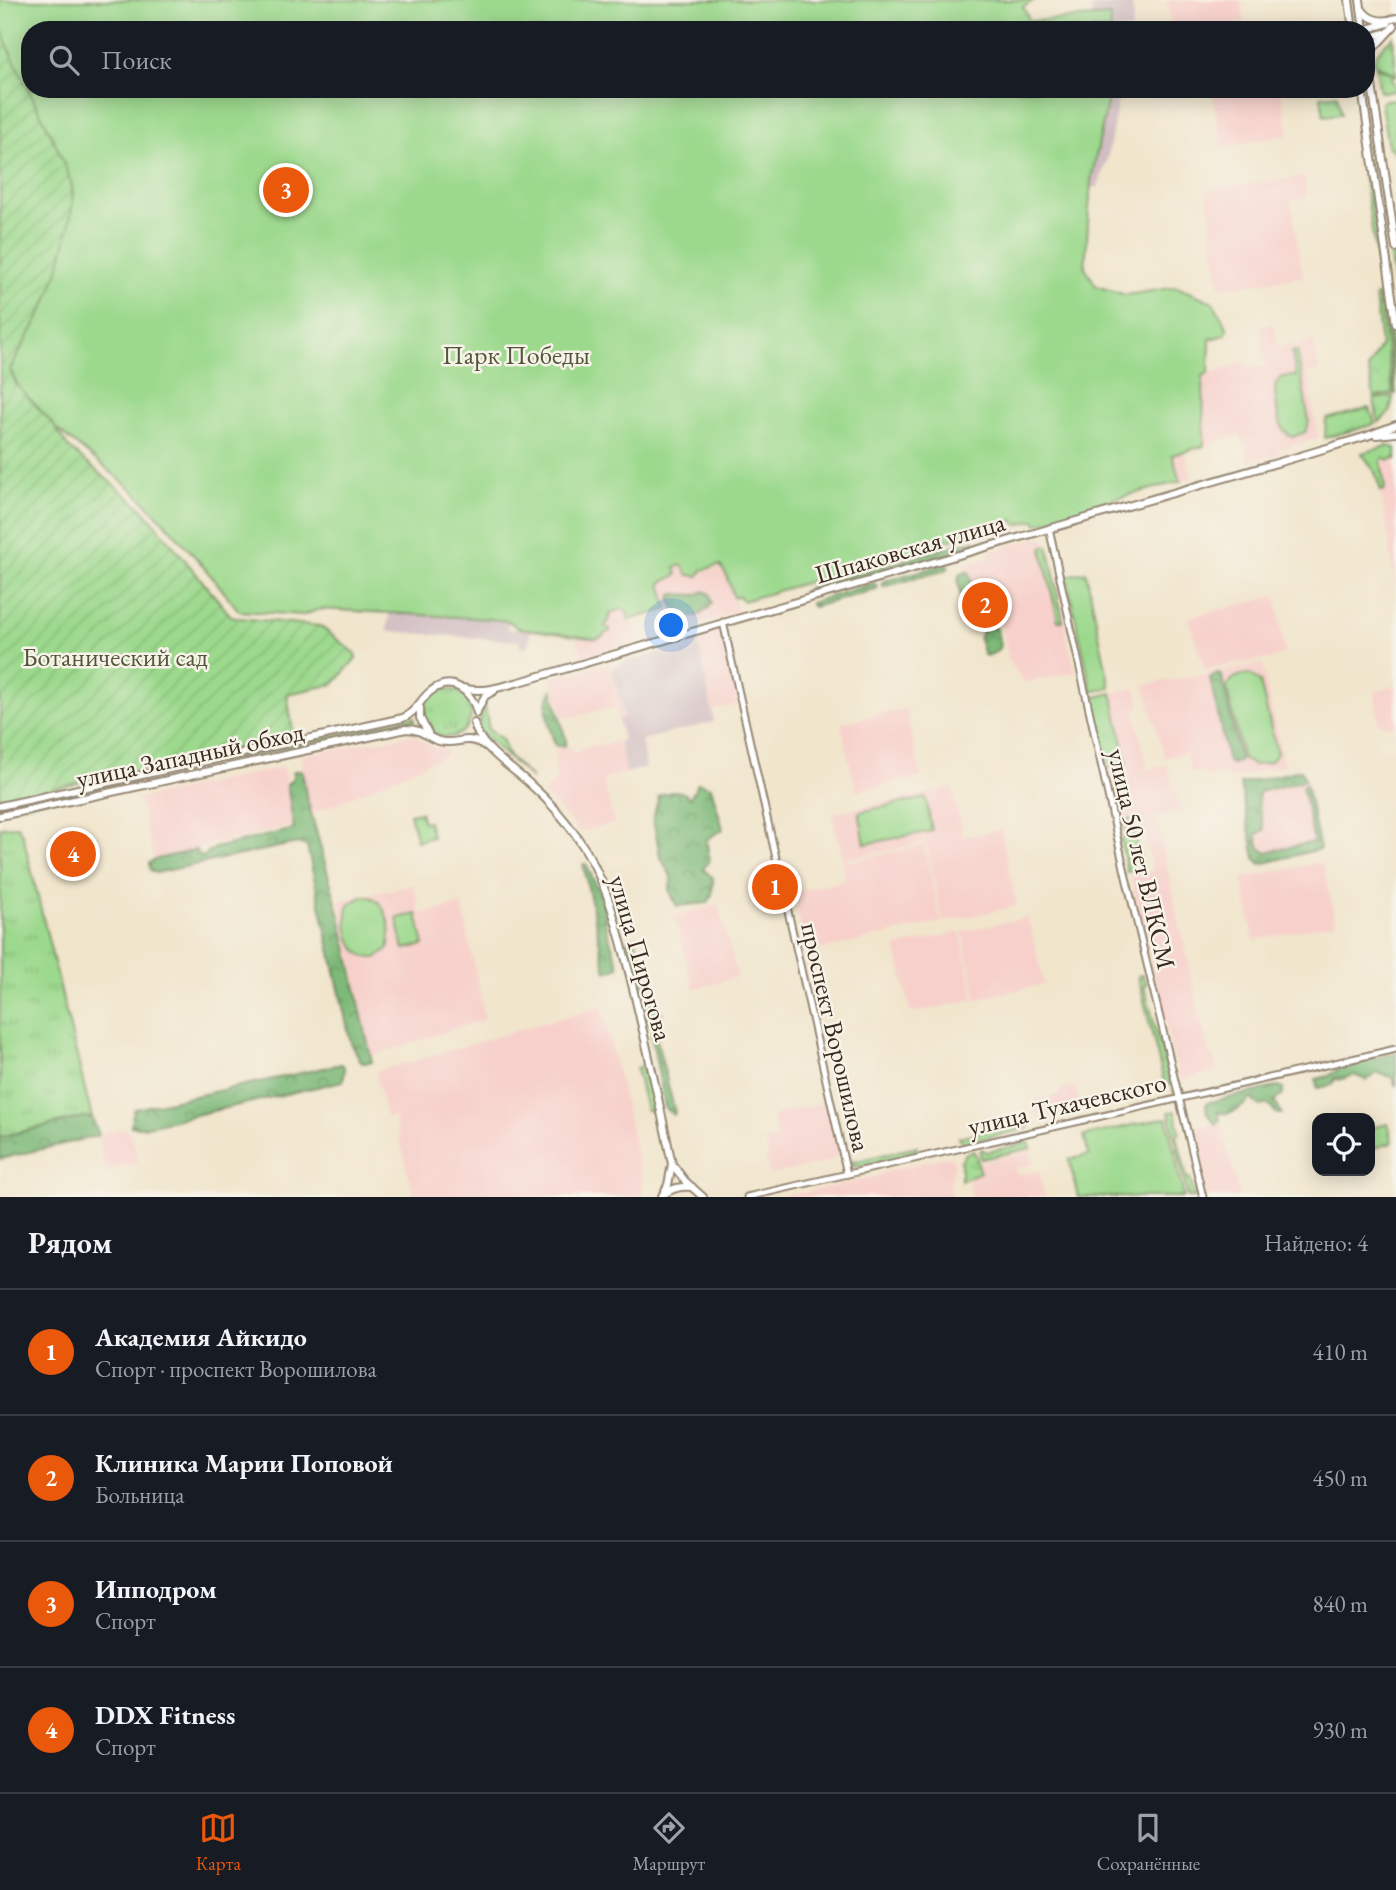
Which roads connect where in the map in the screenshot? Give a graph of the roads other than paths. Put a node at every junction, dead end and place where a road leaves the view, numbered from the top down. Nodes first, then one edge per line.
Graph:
1 (1349, 0) edge
2 (1360, 0) edge
3 (1361, 8) junction
4 (1352, 21) edge
5 (1363, 21) edge
6 (1396, 22) edge
7 (1375, 27) edge
8 (1375, 35) edge
9 (1375, 45) edge
10 (1363, 98) edge
11 (1374, 98) edge
12 (1396, 248) edge
13 (1396, 324) edge
14 (1396, 425) edge
15 (1396, 433) edge
16 (1367, 436) junction
17 (1049, 528) junction
18 (723, 622) junction
19 (502, 686) junction
20 (463, 688) junction
21 (422, 703) junction
22 (477, 713) junction
23 (474, 723) junction
24 (432, 738) junction
25 (458, 740) junction
26 (495, 753) junction
27 (0, 806) edge
28 (0, 816) edge
29 (1396, 1049) edge
30 (1179, 1098) junction
31 (672, 1164) junction
32 (847, 1174) junction
33 (694, 1188) junction
34 (701, 1195) edge
35 (662, 1197) edge
36 (708, 1197) edge
37 (747, 1197) edge
38 (1203, 1197) edge

1 - 4 main road
2 - 3 main road
3 - 5 main road
3 - 6 main road
6 - 7 main road
6 - 8 main road
6 - 9 main road
10 - 13 main road
11 - 12 main road
14 - 16 main road, Шпаковская улица
15 - 16 main road, Шпаковская улица
16 - 17 main road, Шпаковская улица
17 - 18 main road, Шпаковская улица
17 - 30 street, улица 50 лет ВЛКСМ
18 - 19 main road, Шпаковская улица
18 - 32 street, проспект Ворошилова
19 - 20 main road, Шпаковская улица
19 - 22 main road
20 - 21 main road
20 - 22 main road
21 - 24 main road
21 - 27 main road, улица Западный обход
22 - 23 main road
23 - 25 main road
23 - 26 main road, улица Пирогова
24 - 25 main road
24 - 28 main road, улица Западный обход
25 - 26 main road
26 - 31 main road, улица Пирогова
29 - 30 street, улица Тухачевского
30 - 32 street, улица Тухачевского
30 - 38 street, улица 50 лет ВЛКСМ
31 - 33 main road, улица Пирогова
31 - 35 main road, улица Пирогова
32 - 37 street, улица Тухачевского
33 - 34 main road, улица Пирогова
33 - 35 main road
34 - 36 street

